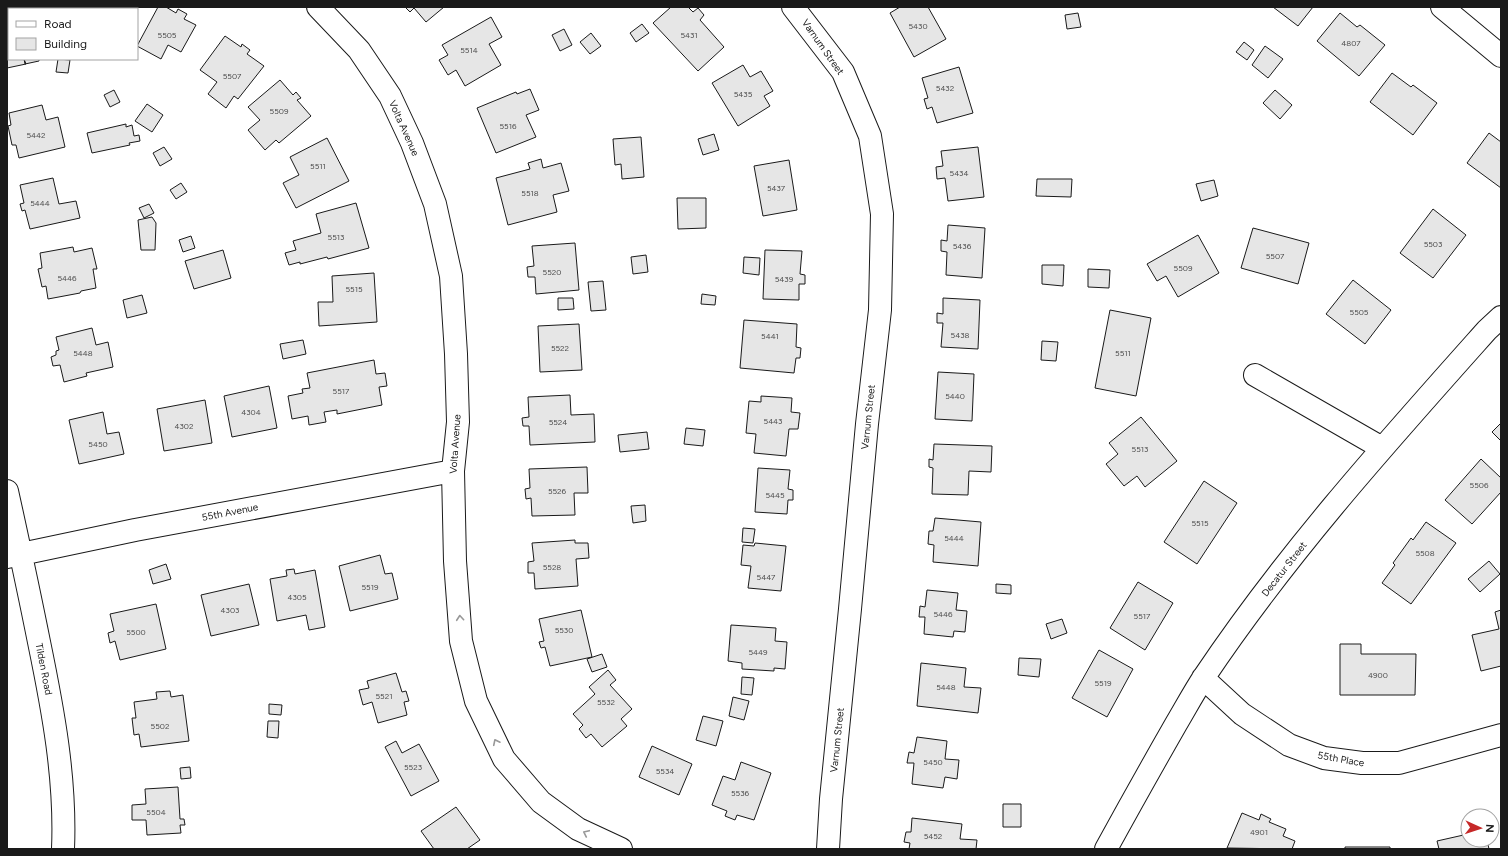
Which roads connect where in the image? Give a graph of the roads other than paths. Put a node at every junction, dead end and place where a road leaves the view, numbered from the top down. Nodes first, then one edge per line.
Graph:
1 (318, 7) edge
2 (793, 7) edge
3 (1442, 7) edge
4 (1501, 56) edge
5 (1501, 317) edge
6 (1255, 375) dead end
7 (1382, 448) junction
8 (453, 471) junction
9 (7, 491) edge
10 (14, 556) edge
11 (1204, 678) junction
12 (1501, 735) edge
13 (63, 849) edge
14 (621, 849) edge
15 (828, 849) edge
16 (1106, 849) edge

1 - 8 street, Volta Avenue
2 - 15 street, Varnum Street
3 - 4 street
5 - 7 street, Decatur Street
6 - 7 street
7 - 11 street, Decatur Street
8 - 10 street, 55th Avenue
14 -> 8 street, Volta Avenue
9 - 10 street, Tilden Road
10 - 13 street, Tilden Road
11 - 12 street, 55th Place
11 - 16 street, Decatur Street

